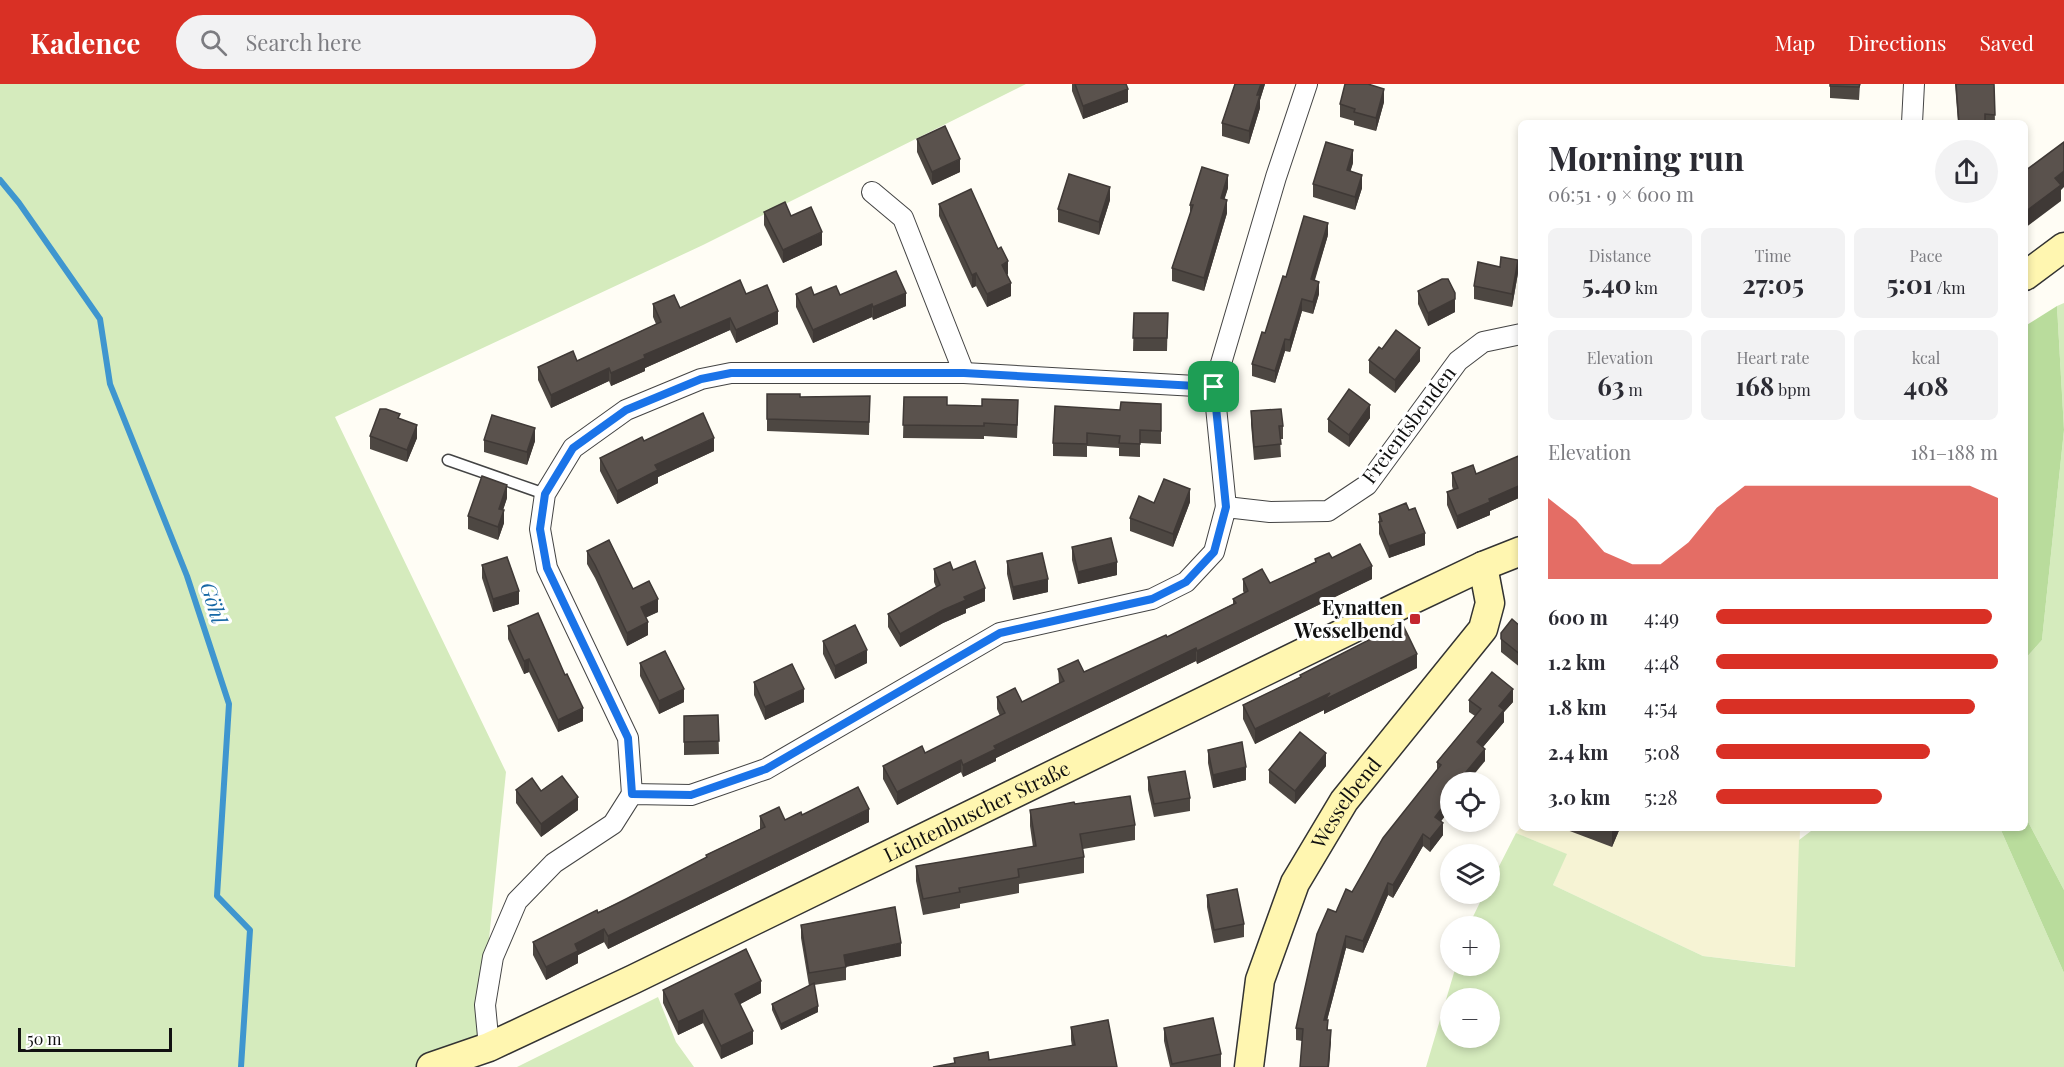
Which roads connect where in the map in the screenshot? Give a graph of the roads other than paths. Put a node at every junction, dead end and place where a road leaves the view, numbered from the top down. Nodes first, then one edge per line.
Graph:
1 (1306, 84) edge
2 (1914, 84) edge
3 (1912, 120) edge
4 (872, 192) dead end
5 (2064, 247) edge
6 (2028, 274) edge
7 (1518, 335) edge
8 (964, 373) junction
9 (1214, 387) junction
10 (448, 460) dead end
11 (545, 494) junction
12 (1226, 507) junction
13 (1518, 552) edge
14 (1483, 566) junction
15 (632, 794) junction
16 (489, 1047) junction
17 (430, 1067) edge
18 (1249, 1067) edge

1 - 9 street
2 - 3 street
4 - 8 street
5 - 6 street
7 - 12 street, Freientsbenden
8 - 9 street
8 - 11 street
9 - 12 street
10 - 11 lane
11 - 15 street
12 - 15 street
13 - 14 street, Lichtenbuscher Straße
14 - 16 street, Lichtenbuscher Straße
14 - 18 street, Wesselbend
15 - 16 street
16 - 17 street, Lichtenbuscher Straße

